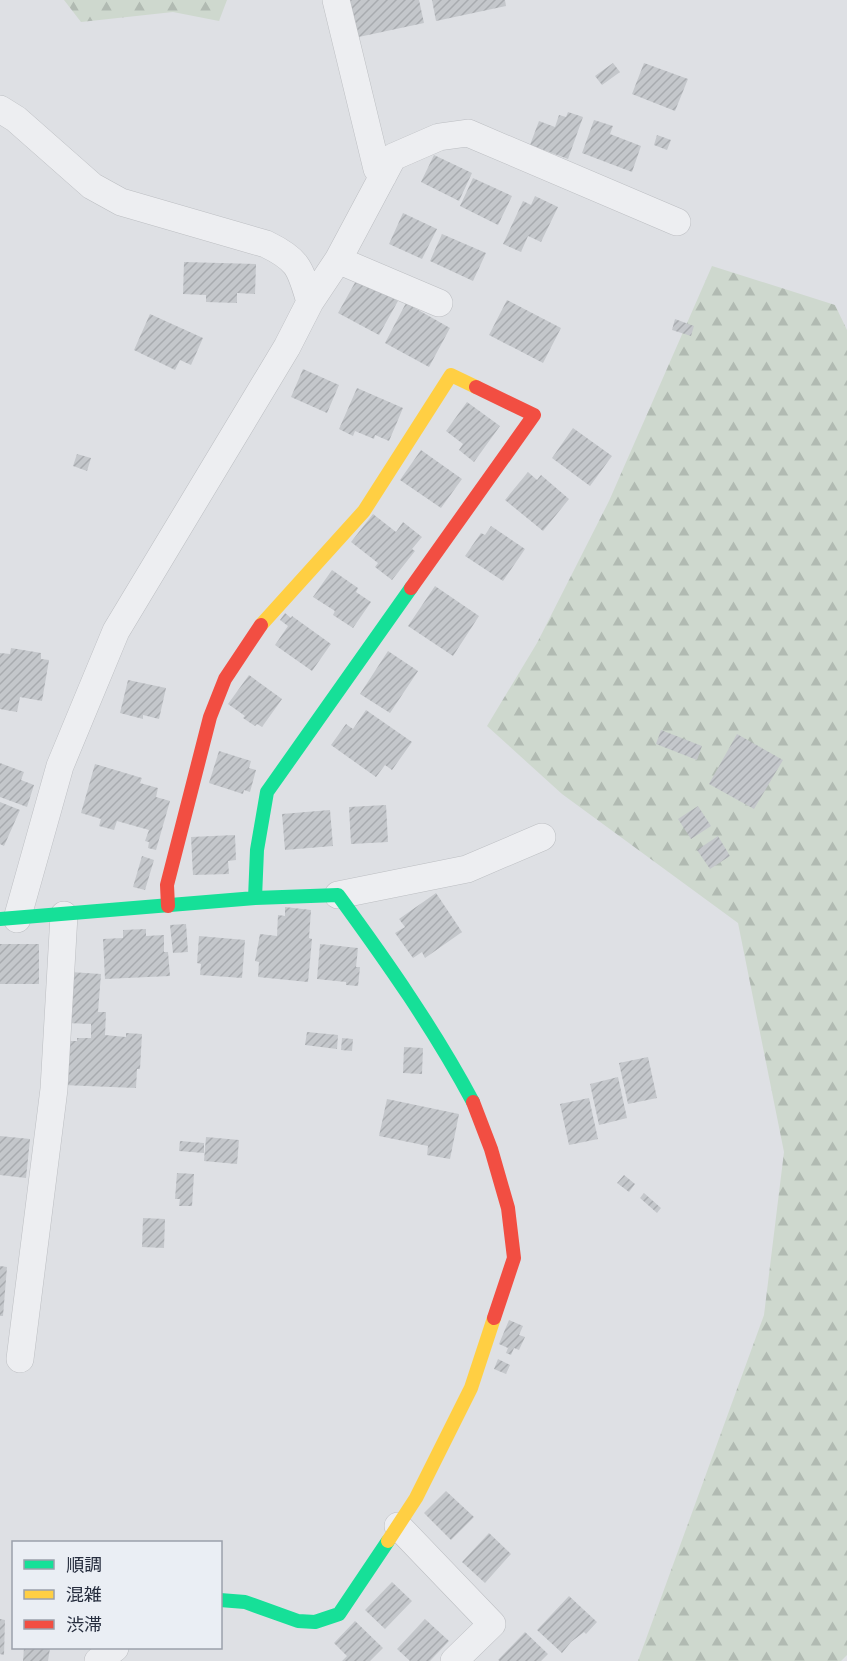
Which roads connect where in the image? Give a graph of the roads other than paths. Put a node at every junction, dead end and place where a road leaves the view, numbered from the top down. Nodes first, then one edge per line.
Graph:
1 (336, 0) edge
2 (0, 109) edge
3 (383, 176) junction
4 (677, 222) dead end
5 (338, 260) junction
6 (310, 302) junction
7 (439, 303) dead end
8 (542, 837) dead end
9 (338, 895) junction
10 (255, 898) junction
11 (168, 906) junction
12 (64, 915) junction
13 (9, 919) edge
14 (20, 1359) dead end
15 (398, 1526) junction
16 (222, 1600) edge
17 (113, 1649) edge
18 (98, 1661) edge
19 (454, 1661) edge

1 - 3 street
2 - 6 street
3 - 4 street
3 - 5 street
5 - 6 street
5 - 7 street
6 - 13 street
8 - 9 street
9 - 10 street
9 - 15 street
10 - 11 street
10 - 11 street
11 - 12 street
12 - 13 street
12 - 14 street
15 - 16 street
15 - 19 street
17 - 18 street

